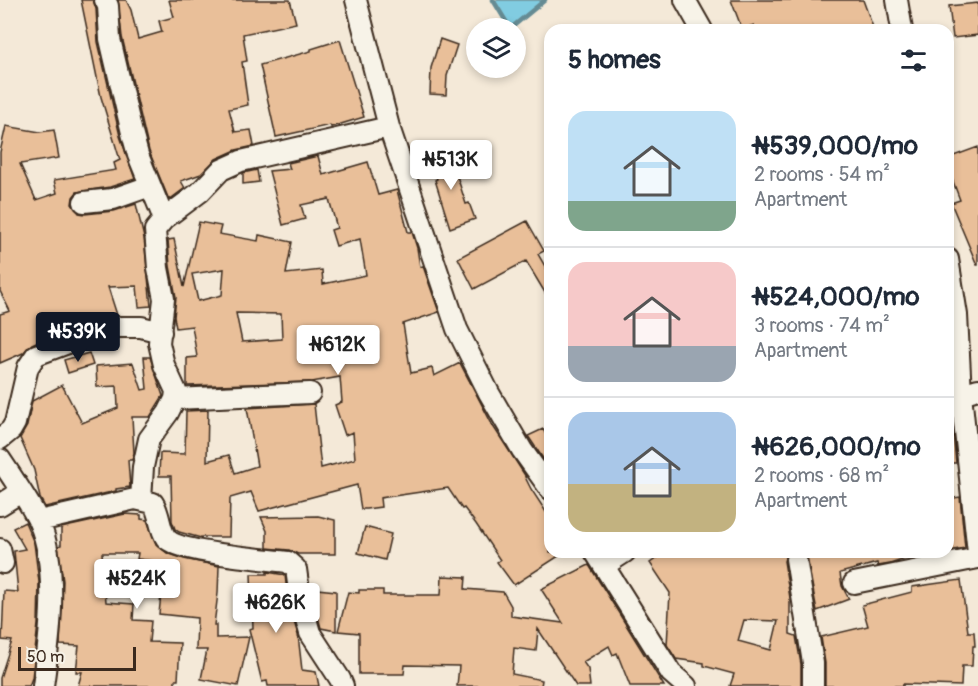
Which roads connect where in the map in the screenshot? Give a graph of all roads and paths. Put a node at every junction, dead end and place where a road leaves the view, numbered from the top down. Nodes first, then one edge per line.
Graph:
1 (105, 0) edge
2 (356, 0) edge
3 (685, 0) edge
4 (897, 0) edge
5 (699, 24) edge
6 (901, 24) edge
7 (389, 127) junction
8 (150, 186) junction
9 (84, 202) dead end
10 (164, 219) junction
11 (954, 297) edge
12 (161, 332) junction
13 (309, 393) dead end
14 (962, 393) edge
15 (175, 399) junction
16 (0, 440) edge
17 (0, 459) edge
18 (544, 481) edge
19 (21, 492) junction
20 (141, 500) junction
21 (0, 505) edge
22 (39, 521) junction
23 (978, 553) edge
24 (978, 558) edge
25 (600, 559) edge
26 (796, 559) dead end
27 (854, 583) dead end
28 (43, 686) edge
29 (343, 686) edge
30 (686, 686) edge
31 (813, 686) edge

1 - 8 street
2 - 7 street
3 - 5 street
4 - 6 street
7 - 10 street
7 - 18 street
8 - 9 street
8 - 10 street
10 - 12 street
11 - 14 street
12 - 15 street
12 - 16 street
13 - 15 street
14 - 23 street
15 - 20 street
17 - 19 street
19 - 21 street
19 - 22 street
20 - 22 street
20 - 29 street
22 - 28 street
24 - 27 street
25 - 30 street
26 - 31 street

